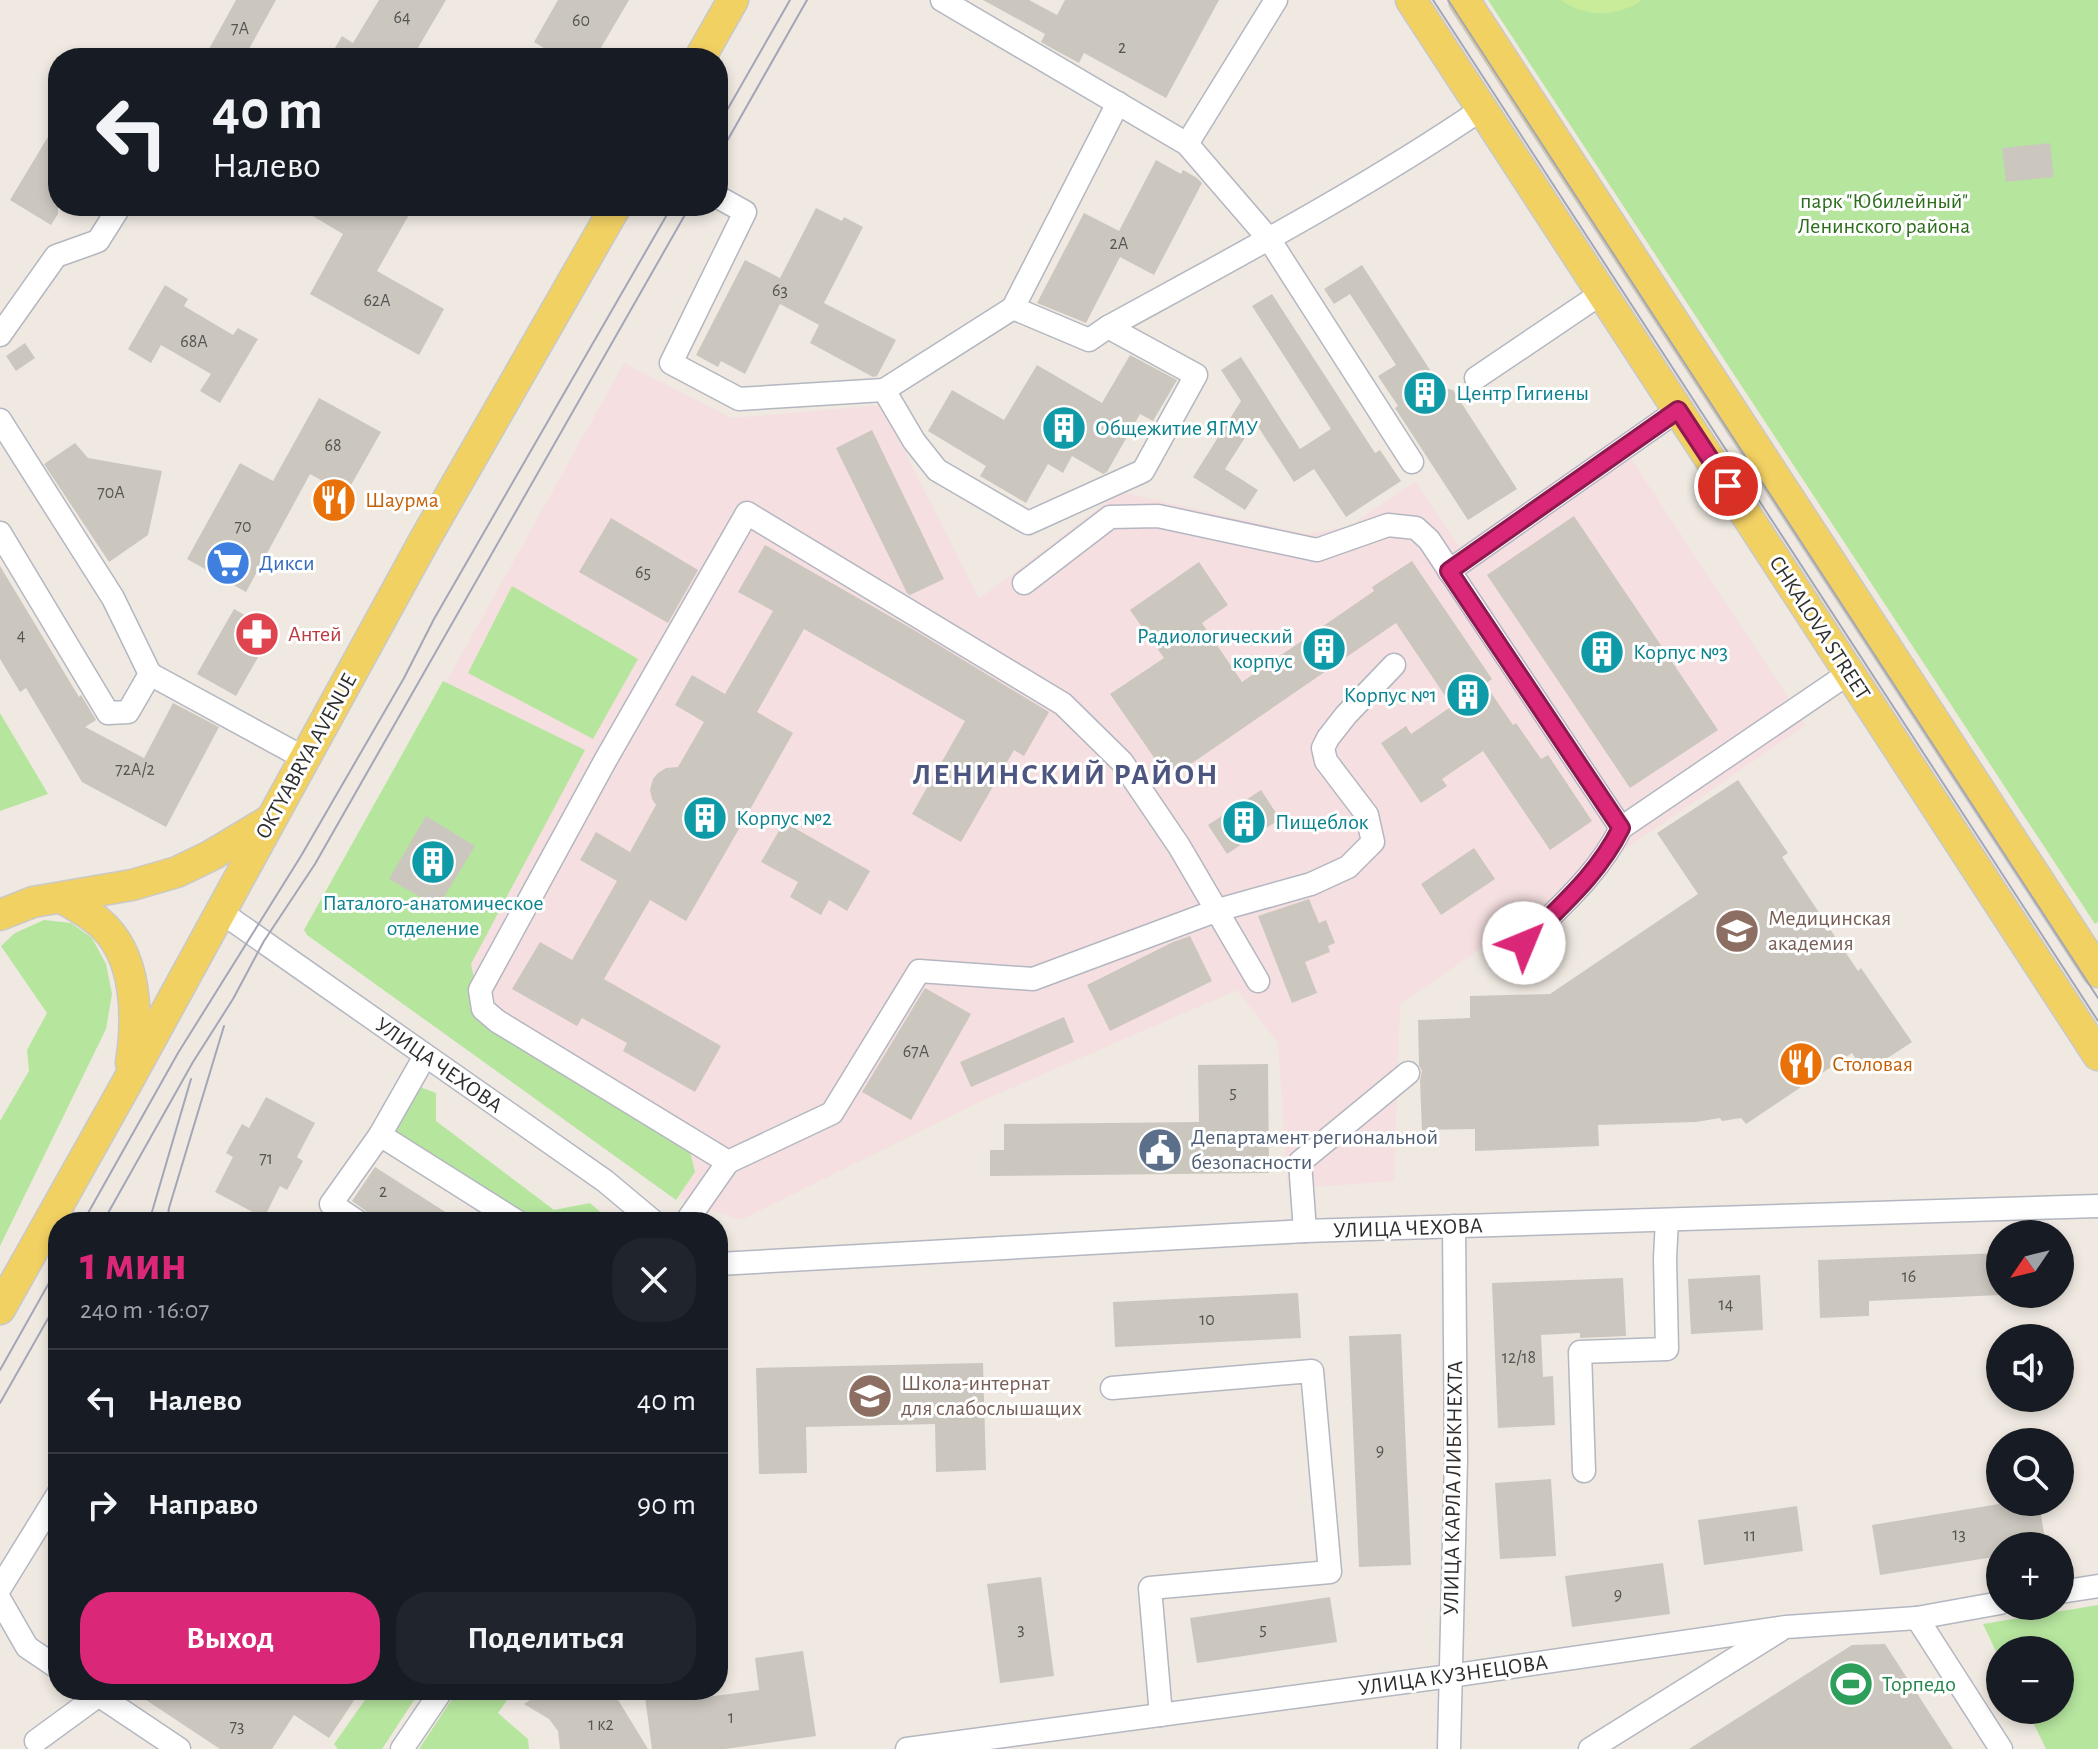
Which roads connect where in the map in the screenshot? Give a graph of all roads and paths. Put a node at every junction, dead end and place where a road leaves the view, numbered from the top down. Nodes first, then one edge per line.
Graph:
1 (733, 0) edge
2 (942, 0) edge
3 (1276, 0) edge
4 (1411, 0) edge
5 (1464, 0) edge
6 (706, 48) edge
7 (1118, 103) junction
8 (1482, 109) junction
9 (1187, 144) junction
10 (728, 203) edge
11 (114, 216) edge
12 (610, 216) edge
13 (1269, 239) junction
14 (1602, 293) junction
15 (1013, 308) junction
16 (1108, 327) junction
17 (0, 335) edge
18 (1476, 378) dead end
19 (884, 390) junction
20 (1678, 410) junction
21 (0, 420) edge
22 (1412, 462) dead end
23 (0, 533) edge
24 (1449, 571) junction
25 (1024, 583) dead end
26 (1394, 665) dead end
27 (1849, 673) junction
28 (150, 674) junction
29 (304, 758) junction
30 (271, 819) junction
31 (1621, 828) junction
32 (62, 898) junction
33 (1218, 910) junction
34 (221, 912) junction
35 (0, 915) edge
36 (1524, 943) dead end
37 (2098, 972) edge
38 (1258, 981) dead end
39 (2098, 1055) edge
40 (425, 1056) junction
41 (1408, 1073) dead end
42 (128, 1081) junction
43 (380, 1135) junction
44 (728, 1162) junction
45 (2098, 1206) edge
46 (54, 1212) edge
47 (343, 1212) edge
48 (502, 1212) edge
49 (642, 1212) edge
50 (693, 1212) edge
51 (1667, 1220) junction
52 (48, 1224) edge
53 (1454, 1226) junction
54 (1305, 1231) junction
55 (728, 1263) edge
56 (0, 1309) edge
57 (1112, 1388) dead end
58 (1584, 1471) dead end
59 (48, 1510) edge
60 (2098, 1586) edge
61 (0, 1588) edge
62 (2074, 1590) edge
63 (0, 1600) edge
64 (1986, 1606) edge
65 (1917, 1618) junction
66 (1786, 1627) junction
67 (48, 1661) edge
68 (1450, 1676) junction
69 (85, 1700) edge
70 (107, 1700) edge
71 (435, 1700) edge
72 (1161, 1715) junction
73 (36, 1741) dead end
74 (179, 1749) edge
75 (402, 1749) edge
76 (907, 1749) edge
77 (1449, 1749) edge
78 (1590, 1749) edge
79 (2001, 1749) edge

1 - 6 main road
2 - 7 street
3 - 9 street
4 - 8 main road, CHKALOVA STREET
5 - 37 main road, CHKALOVA STREET
7 - 9 street
7 - 15 street
8 - 13 street
8 - 14 main road, CHKALOVA STREET
9 - 13 street
10 - 19 street
11 - 17 street
12 - 29 main road, OKTYABRYA AVENUE
13 - 16 street
13 - 22 street
14 - 18 street
14 - 20 main road, CHKALOVA STREET
15 - 16 street
15 - 19 street
16 - 19 street
20 - 24 street
20 - 27 main road, CHKALOVA STREET
21 - 28 street
23 - 28 street
24 - 25 street
24 - 31 street
26 - 33 street
27 - 31 street
27 - 39 main road, CHKALOVA STREET
28 - 29 street
29 - 30 main road, OKTYABRYA AVENUE
30 - 32 main road
30 - 34 main road, OKTYABRYA AVENUE
31 - 36 street
32 - 35 main road
32 - 42 main road
33 - 38 street
33 - 44 street
33 - 44 street
34 - 40 street, УЛИЦА ЧЕХОВА
34 - 42 main road, OKTYABRYA AVENUE
40 - 43 street
40 - 49 street, УЛИЦА ЧЕХОВА
41 - 54 street
42 - 46 main road, OKTYABRYA AVENUE
43 - 47 street
43 - 48 street
44 - 50 street
45 - 51 street, УЛИЦА ЧЕХОВА
51 - 53 street, УЛИЦА ЧЕХОВА
51 - 58 street
52 - 56 main road, OKTYABRYA AVENUE
53 - 54 street, УЛИЦА ЧЕХОВА
53 - 68 street, УЛИЦА КАРЛА ЛИБКНЕХТА
54 - 55 street, УЛИЦА ЧЕХОВА
57 - 72 street
59 - 61 street
60 - 62 street
63 - 67 street
64 - 65 street, УЛИЦА КУЗНЕЦОВА
65 - 66 street, УЛИЦА КУЗНЕЦОВА
65 - 79 street
66 - 68 street, УЛИЦА КУЗНЕЦОВА
66 - 78 street
68 - 72 street, УЛИЦА КУЗНЕЦОВА
68 - 77 street, УЛИЦА КАРЛА ЛИБКНЕХТА
69 - 73 street
70 - 74 street
71 - 75 street
72 - 76 street, УЛИЦА КУЗНЕЦОВА

